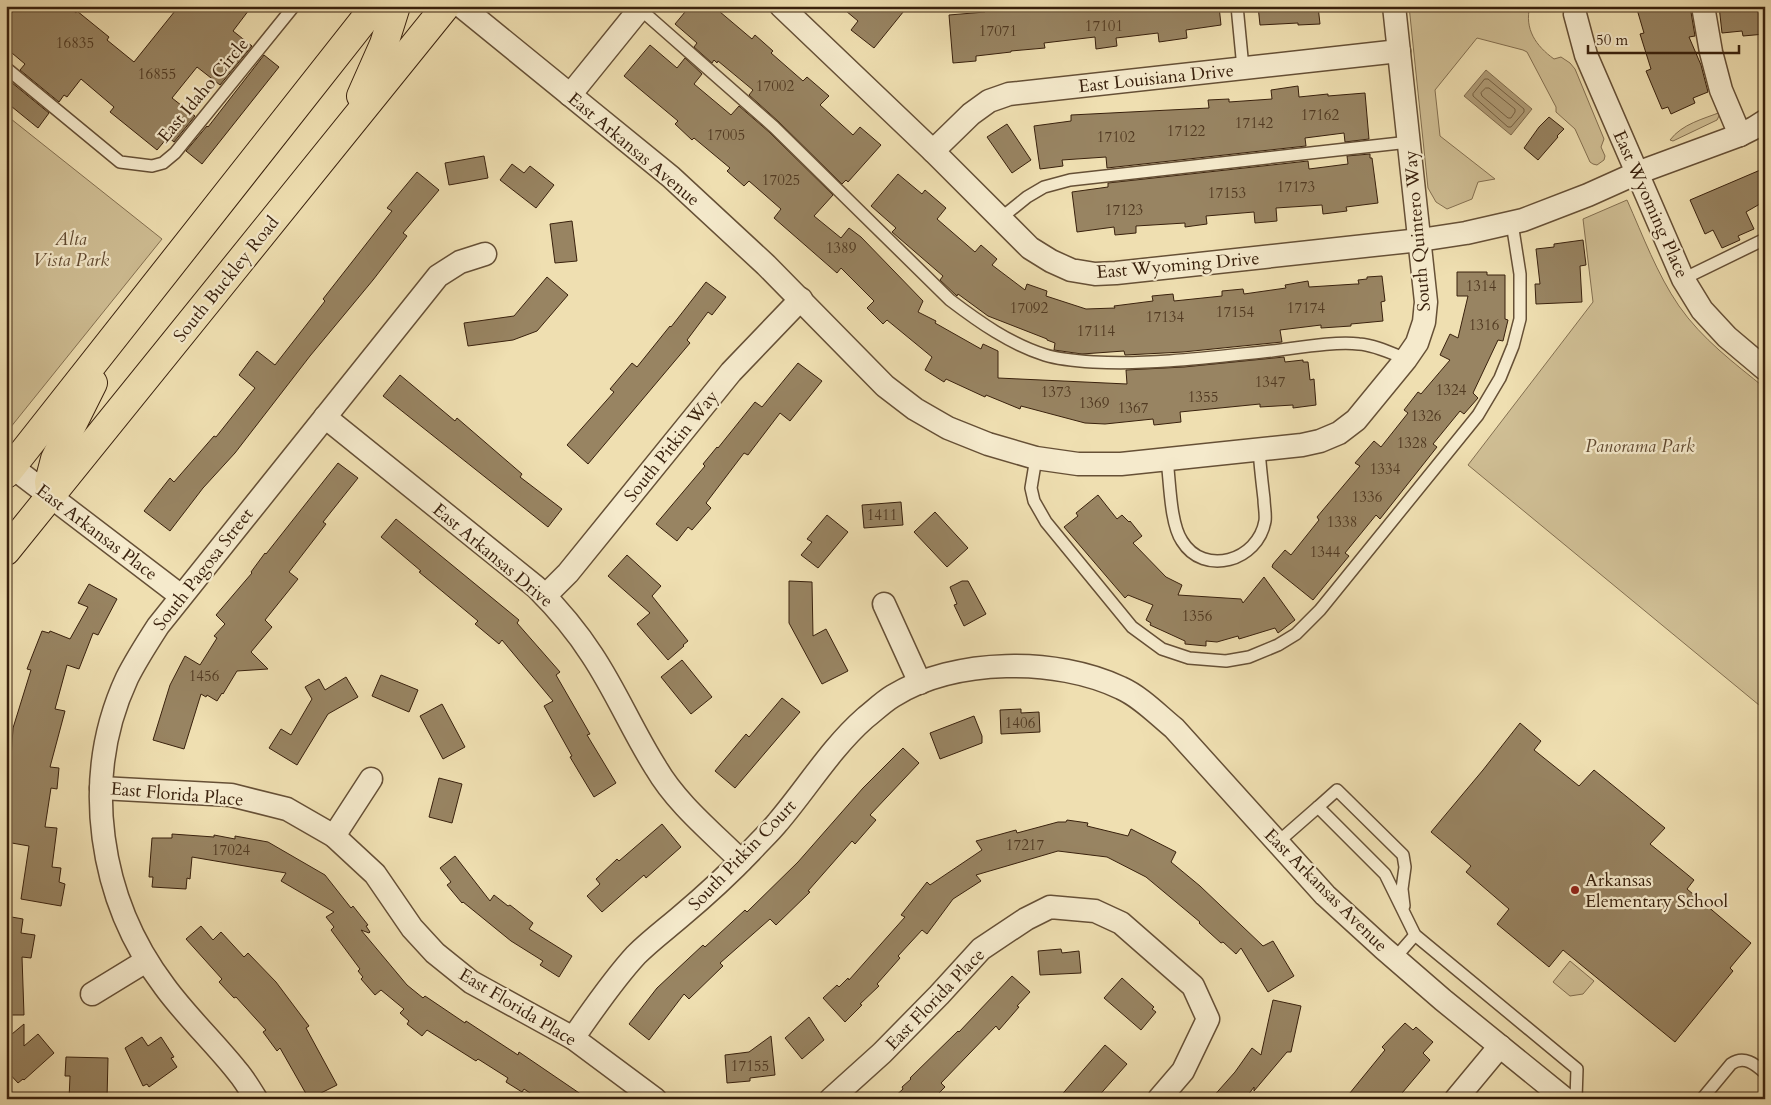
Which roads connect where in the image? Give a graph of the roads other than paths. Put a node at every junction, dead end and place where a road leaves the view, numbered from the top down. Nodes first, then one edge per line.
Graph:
1 (294, 6) edge
2 (375, 6) edge
3 (396, 6) edge
4 (446, 6) edge
5 (461, 6) edge
6 (781, 6) edge
7 (1237, 6) edge
8 (1394, 6) edge
9 (1703, 6) edge
10 (641, 8) edge
11 (1575, 10) edge
12 (1399, 51) junction
13 (6, 68) edge
14 (1243, 68) junction
15 (570, 95) junction
16 (1765, 121) edge
17 (345, 132) junction
18 (1740, 135) junction
19 (1409, 142) junction
20 (933, 151) junction
21 (1637, 173) junction
22 (1001, 218) junction
23 (1512, 223) junction
24 (1765, 239) edge
25 (1420, 240) junction
26 (485, 254) dead end
27 (1683, 279) junction
28 (801, 300) junction
29 (114, 338) junction
30 (1406, 359) junction
31 (1765, 369) edge
32 (325, 416) junction
33 (1259, 449) junction
34 (1036, 458) junction
35 (1167, 460) junction
36 (9, 471) edge
37 (51, 496) junction
38 (6, 551) edge
39 (181, 596) junction
40 (546, 596) junction
41 (884, 604) dead end
42 (920, 683) junction
43 (1122, 689) joint
44 (371, 779) dead end
45 (101, 788) junction
46 (1318, 807) junction
47 (334, 836) junction
48 (1278, 842) junction
49 (741, 861) junction
50 (1404, 913) junction
51 (1415, 935) junction
52 (1395, 958) junction
53 (146, 961) junction
54 (92, 994) dead end
55 (573, 1038) junction
56 (1500, 1046) junction
57 (1765, 1073) edge
58 (256, 1099) edge
59 (655, 1099) edge
60 (830, 1099) edge
61 (1159, 1099) edge
62 (1456, 1099) edge
63 (1564, 1099) edge
64 (1576, 1099) edge
65 (1702, 1099) edge

1 - 13 lane, East Idaho Circle
2 - 29 main road
3 - 17 main road
4 - 17 main road, South Buckley Road
5 - 15 street, East Arkansas Avenue
6 - 20 street, East Wyoming Drive
7 - 14 lane
8 - 12 street, South Quintero Way
9 - 18 street
10 - 15 street
10 - 30 lane
11 - 21 street, East Wyoming Place
12 - 14 street, East Louisiana Drive
12 - 19 street, South Quintero Way
14 - 20 street, East Louisiana Drive
15 - 28 street, East Arkansas Avenue
16 - 18 street, East Wyoming Drive
17 - 37 main road, South Buckley Road
18 - 21 street, East Wyoming Drive
19 - 22 lane
19 - 25 street, South Quintero Way
20 - 22 street, East Wyoming Drive
21 - 23 street, East Wyoming Drive
21 - 27 street, East Wyoming Place
22 - 25 street, East Wyoming Drive
23 - 25 street, East Wyoming Drive
23 - 34 lane
24 - 27 lane
25 - 30 street, South Quintero Way
26 - 32 street, South Pagosa Street
27 - 31 street, East Wyoming Place
28 - 34 street, South Quintero Way
28 - 40 street, South Pitkin Way
29 - 36 main road
29 - 37 main road
30 - 33 street, South Quintero Way
32 - 39 street, South Pagosa Street
32 - 40 street, East Arkansas Drive
33 - 35 street, South Quintero Way
33 - 35 lane
34 - 35 street, South Quintero Way
36 - 37 street, East Arkansas Place
37 - 38 main road, South Buckley Road
37 - 39 street, East Arkansas Place
39 - 45 street, South Pagosa Street
40 - 49 street, East Arkansas Drive
41 - 42 street
42 - 43 street, South Pitkin Court
42 - 49 street, South Pitkin Court
43 - 48 street, East Arkansas Avenue
44 - 47 street
45 - 47 street, East Florida Place
45 - 53 street, South Pagosa Street
46 - 48 lane
46 - 50 lane
46 - 50 lane
47 - 55 street, East Florida Place
48 - 52 street, East Arkansas Avenue
49 - 55 street, South Pitkin Court
50 - 51 lane
51 - 52 lane
51 - 64 lane
52 - 56 street, East Arkansas Avenue
53 - 54 street
53 - 58 street, South Pagosa Street
55 - 59 street, East Florida Place
56 - 62 street
56 - 63 street, East Arkansas Avenue
57 - 65 lane
60 - 61 street, East Florida Place

